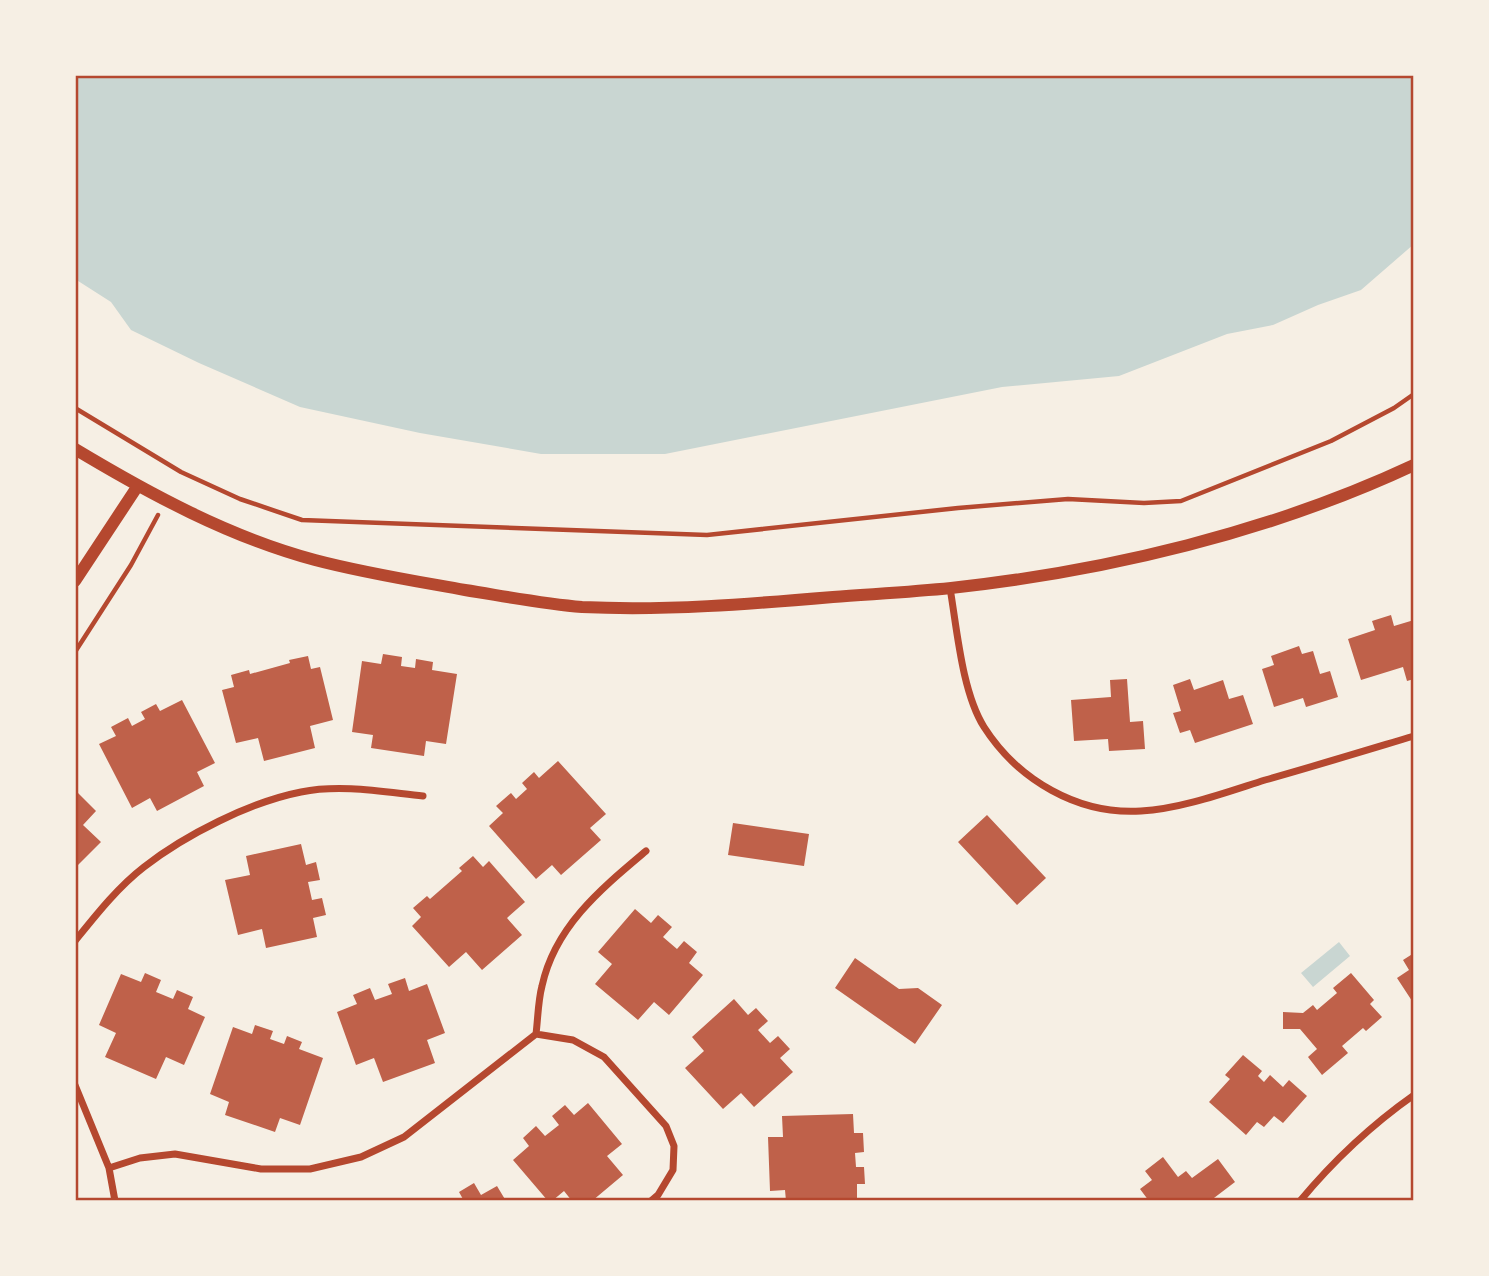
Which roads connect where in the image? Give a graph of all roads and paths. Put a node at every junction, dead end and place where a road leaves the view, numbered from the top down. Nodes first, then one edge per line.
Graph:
1 (1414, 394) edge
2 (75, 408) edge
3 (75, 449) edge
4 (1414, 465) edge
5 (181, 472) junction
6 (137, 486) junction
7 (166, 500) junction
8 (75, 581) edge
9 (950, 588) junction
10 (75, 652) edge
11 (1414, 736) edge
12 (424, 796) dead end
13 (646, 851) dead end
14 (75, 941) edge
15 (536, 1034) junction
16 (75, 1085) edge
17 (1414, 1095) edge
18 (109, 1168) junction
19 (115, 1201) edge
20 (651, 1201) edge
21 (1300, 1201) edge

1 - 5 path
2 - 5 path
3 - 6 street
4 - 9 street
5 - 7 path
6 - 7 street
6 - 8 street
7 - 9 street
7 - 10 path
9 - 11 street
12 - 14 street
13 - 15 street
15 - 18 street
15 - 20 street
16 - 18 street
17 - 21 street
18 - 19 street

